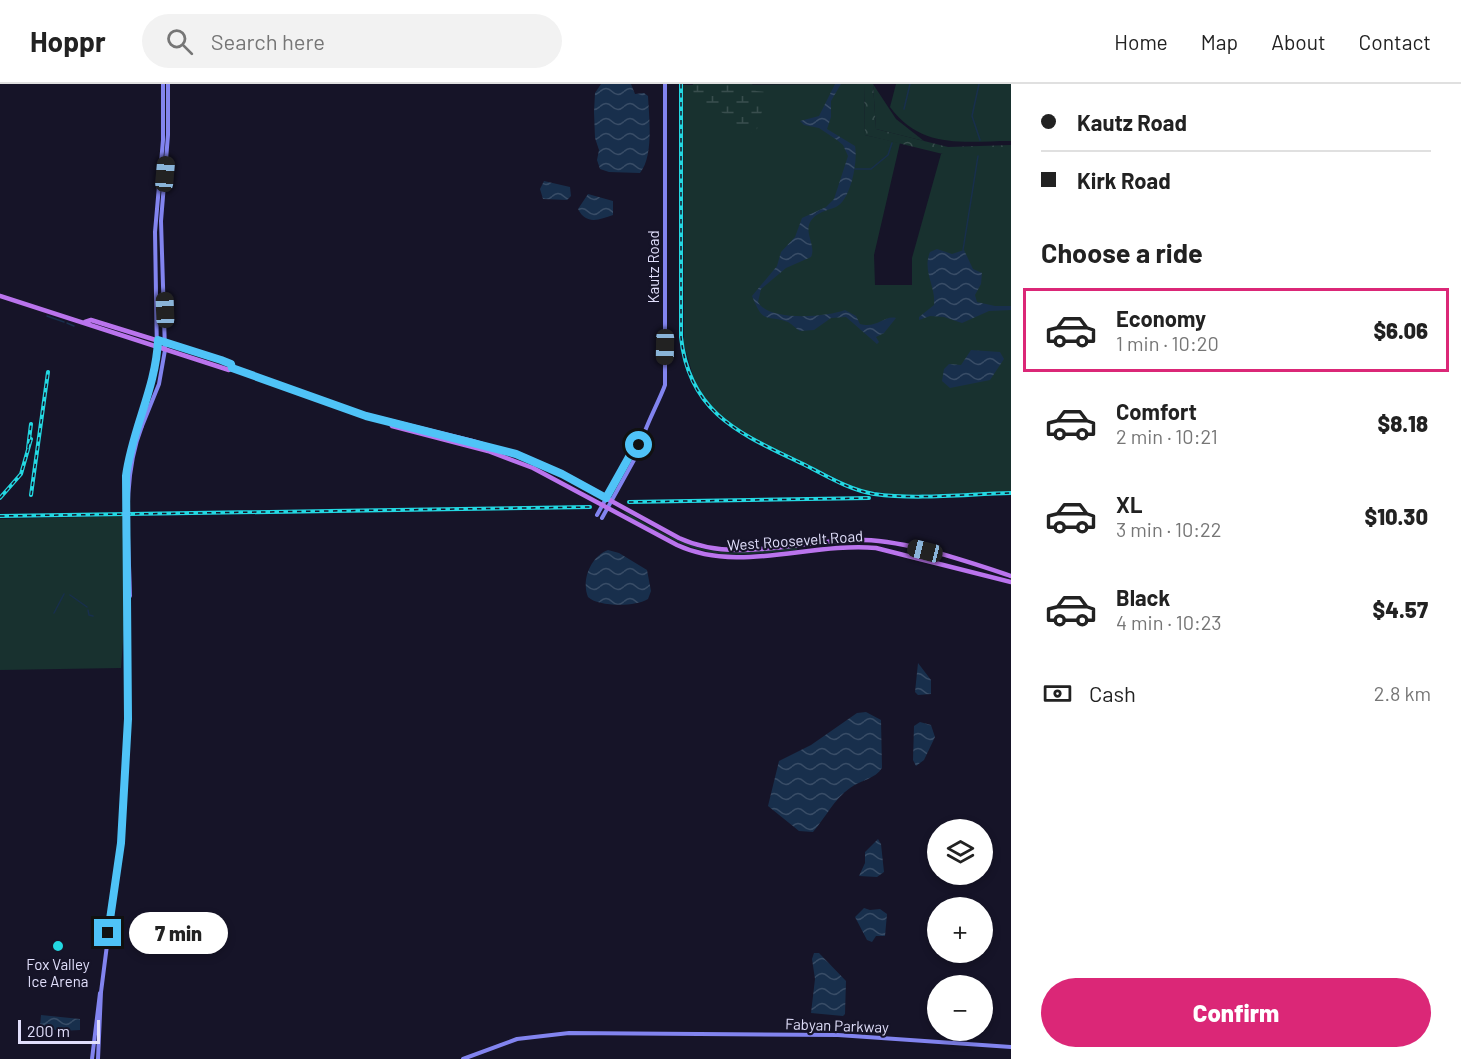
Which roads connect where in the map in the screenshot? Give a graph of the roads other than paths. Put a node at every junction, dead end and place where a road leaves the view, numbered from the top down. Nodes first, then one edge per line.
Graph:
1 (163, 84) edge
2 (168, 84) edge
3 (665, 84) edge
4 (0, 296) edge
5 (85, 322) junction
6 (158, 340) junction
7 (165, 343) junction
8 (158, 348) junction
9 (165, 350) junction
10 (232, 368) junction
11 (390, 423) junction
12 (141, 425) junction
13 (609, 499) junction
14 (605, 506) junction
15 (599, 516) dead end
16 (1011, 576) edge
17 (1011, 582) edge
18 (101, 992) junction
19 (1011, 1047) edge
20 (92, 1059) edge
21 (98, 1059) edge
22 (463, 1059) edge

1 - 6 street
2 - 7 street
3 - 13 street, Kautz Road
4 - 5 main road
5 - 6 main road
5 - 8 main road
6 - 7 main road
6 - 8 street
7 - 9 street
7 - 10 main road
8 - 9 main road
8 - 12 street
9 - 10 main road
9 - 12 street
10 - 11 main road
11 - 13 main road, West Roosevelt Road
11 - 14 main road, West Roosevelt Road
12 - 18 street, bridge
13 - 14 street, Kautz Road
13 - 16 main road, West Roosevelt Road
14 - 15 street, Kautz Road
14 - 17 main road, West Roosevelt Road
18 - 20 street
18 - 21 street
19 - 22 street, Fabyan Parkway

